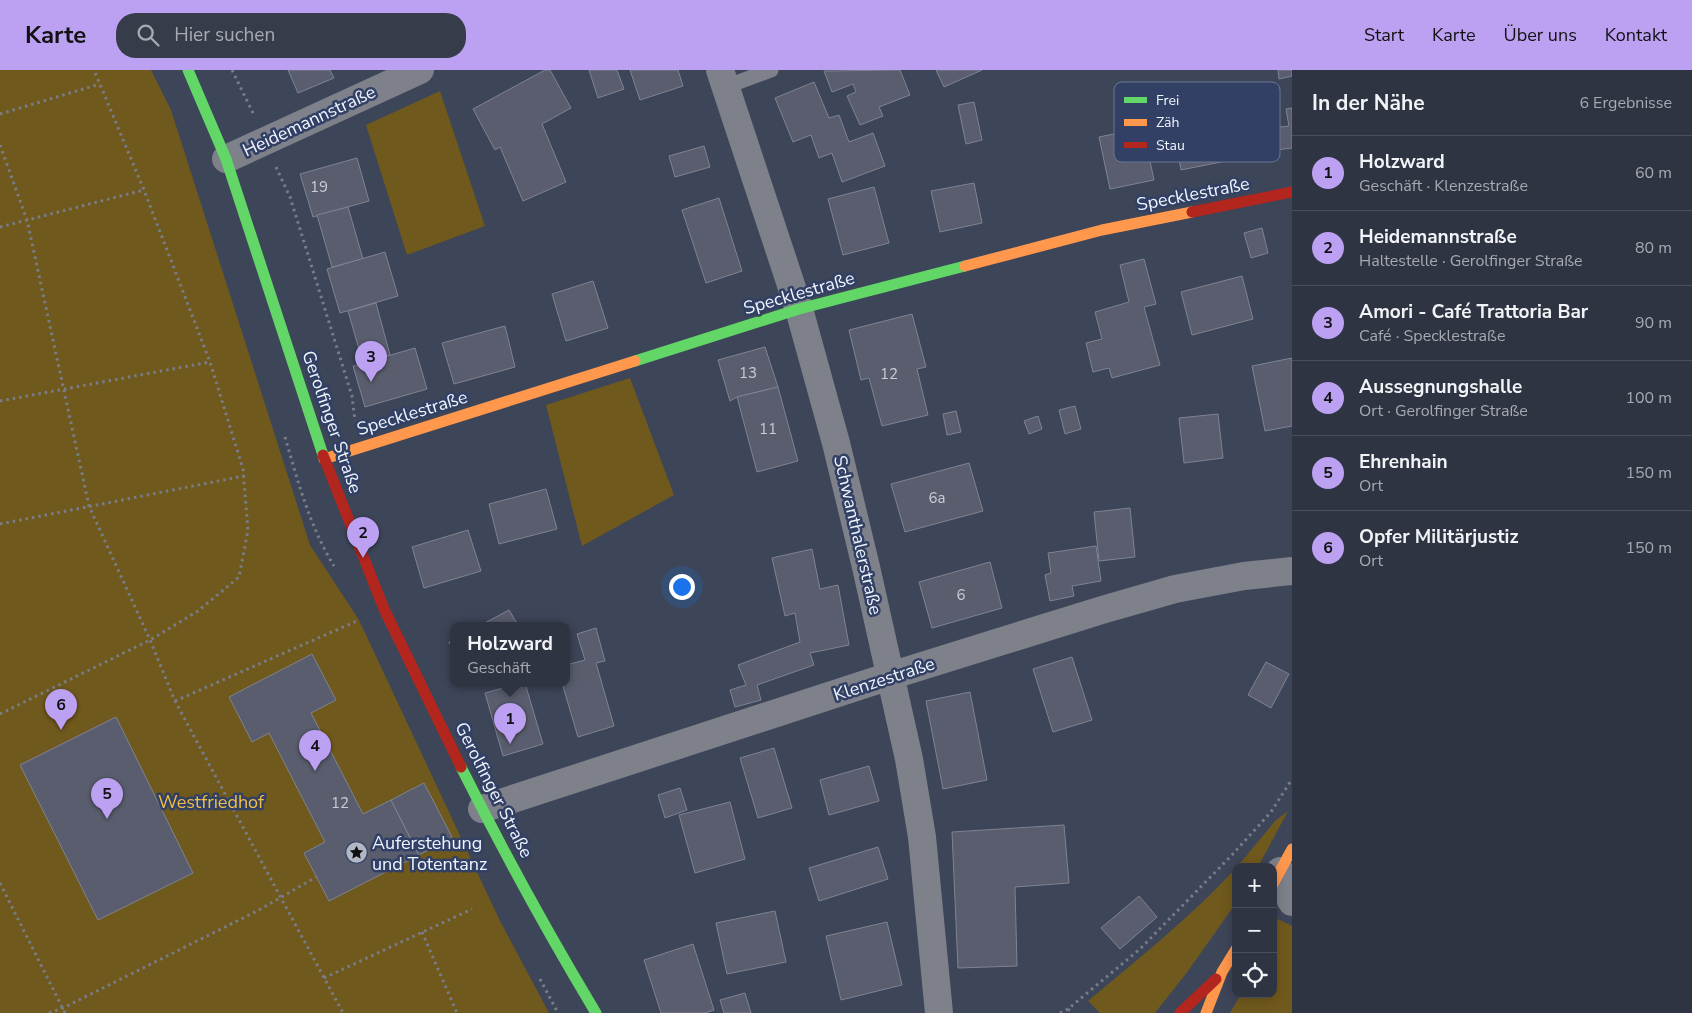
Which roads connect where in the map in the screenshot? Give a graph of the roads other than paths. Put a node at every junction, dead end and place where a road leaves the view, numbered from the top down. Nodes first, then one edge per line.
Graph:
1 (188, 70) edge
2 (420, 70) edge
3 (771, 70) edge
4 (722, 79) edge
5 (226, 159) junction
6 (1292, 192) edge
7 (799, 309) junction
8 (324, 459) junction
9 (1292, 571) edge
10 (890, 676) junction
11 (482, 809) junction
12 (1282, 868) edge
13 (1292, 902) edge
14 (1234, 953) edge
15 (1222, 972) junction
16 (596, 1013) edge
17 (939, 1013) edge
18 (1180, 1013) edge
19 (1206, 1013) edge

1 - 5 street, Gerolfinger Straße
2 - 5 street, Heidemannstraße
3 - 4 lane
4 - 7 street, Schwanthalerstraße
5 - 8 street, Gerolfinger Straße
6 - 7 street, Specklestraße
7 - 8 street, Specklestraße
7 - 10 street, Schwanthalerstraße
8 - 11 street, Gerolfinger Straße
9 - 10 street, Klenzestraße
10 - 11 street, Klenzestraße
10 - 17 street, Schwanthalerstraße
11 - 16 street, Gerolfinger Straße
12 - 13 street
14 - 15 street
15 - 18 street
15 - 19 street

